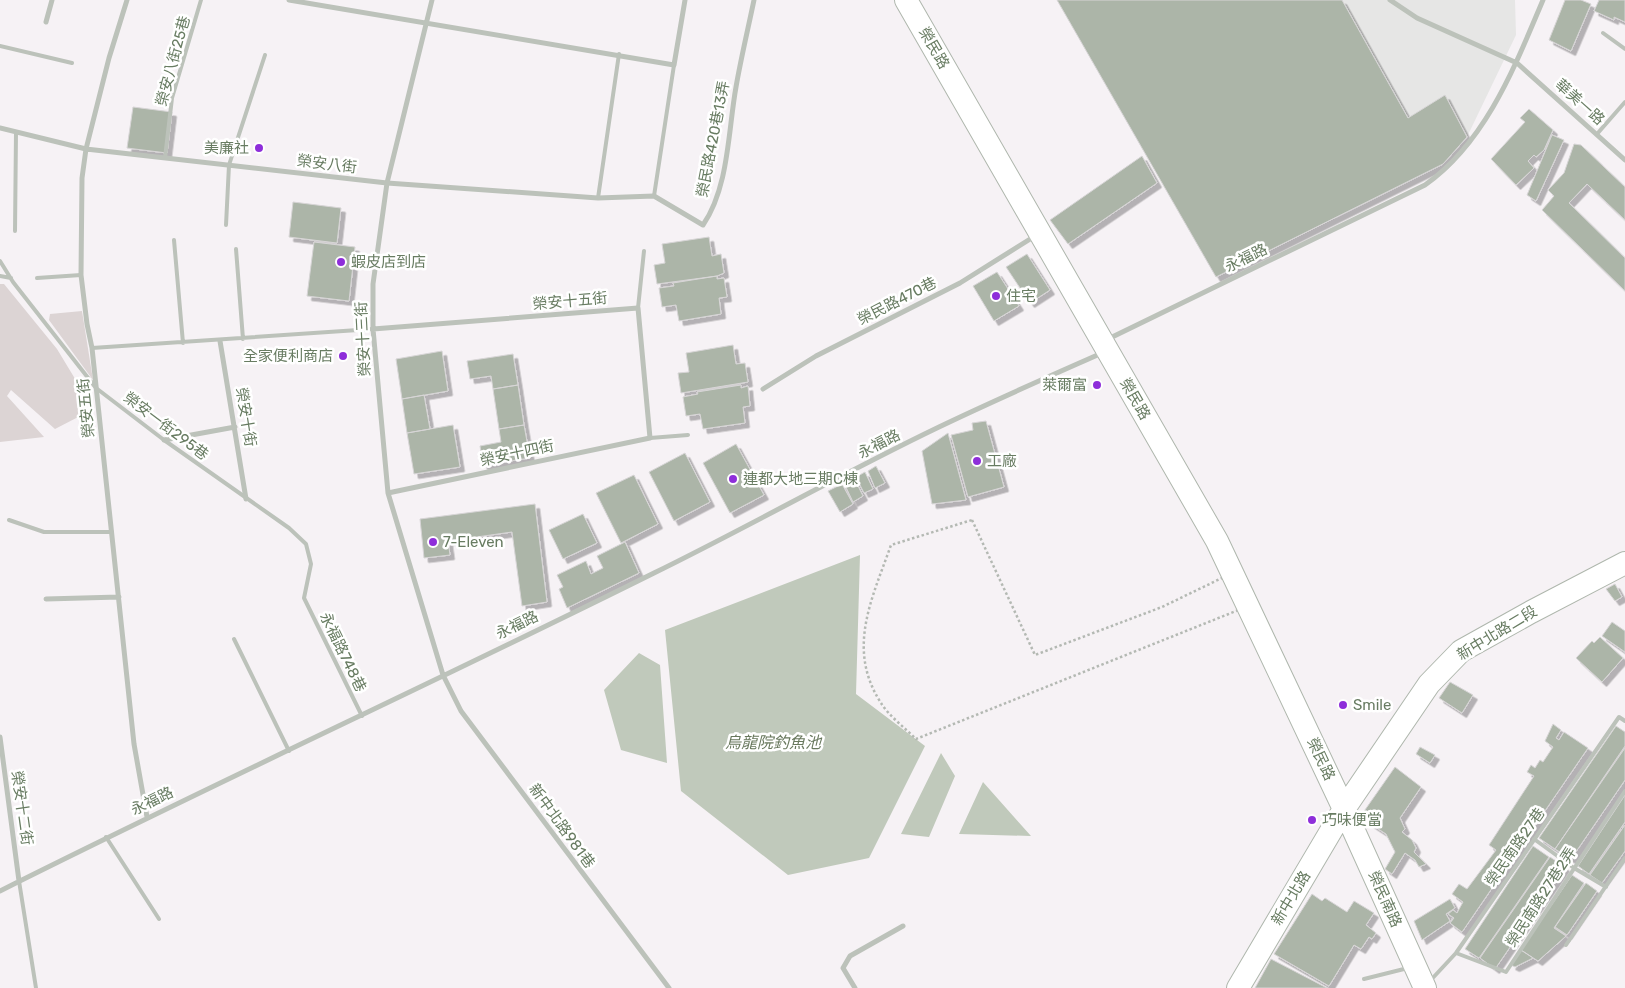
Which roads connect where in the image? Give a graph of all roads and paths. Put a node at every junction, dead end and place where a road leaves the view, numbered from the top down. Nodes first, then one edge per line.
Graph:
1 (52, 0) edge
2 (127, 0) edge
3 (201, 0) edge
4 (289, 0) edge
5 (432, 0) edge
6 (685, 0) edge
7 (754, 0) edge
8 (906, 0) edge
9 (1390, 0) edge
10 (1543, 0) edge
11 (46, 22) dead end
12 (425, 22) junction
13 (1603, 33) dead end
14 (0, 46) edge
15 (1625, 49) edge
16 (619, 54) junction
17 (264, 55) dead end
18 (72, 63) dead end
19 (1517, 63) junction
20 (674, 65) junction
21 (1625, 102) edge
22 (0, 128) edge
23 (16, 132) junction
24 (1597, 134) junction
25 (86, 149) junction
26 (165, 158) junction
27 (1625, 160) edge
28 (229, 165) junction
29 (388, 183) junction
30 (654, 196) junction
31 (598, 198) junction
32 (226, 226) dead end
33 (15, 231) dead end
34 (1040, 233) junction
35 (174, 240) dead end
36 (236, 249) dead end
37 (644, 251) dead end
38 (0, 261) edge
39 (81, 275) junction
40 (0, 276) edge
41 (10, 278) junction
42 (37, 278) dead end
43 (638, 308) junction
44 (373, 329) junction
45 (243, 339) junction
46 (220, 341) junction
47 (1102, 342) junction
48 (183, 343) junction
49 (92, 348) junction
50 (96, 388) junction
51 (763, 389) dead end
52 (235, 427) junction
53 (688, 434) dead end
54 (650, 438) junction
55 (164, 440) junction
56 (388, 493) junction
57 (246, 498) junction
58 (9, 520) dead end
59 (972, 520) joint
60 (112, 532) junction
61 (1625, 562) edge
62 (118, 597) junction
63 (304, 598) joint
64 (46, 599) dead end
65 (234, 639) dead end
66 (443, 675) junction
67 (363, 716) junction
68 (1625, 721) edge
69 (0, 738) edge
70 (288, 751) junction
71 (1625, 790) edge
72 (1344, 809) junction
73 (147, 817) junction
74 (106, 838) junction
75 (1534, 839) junction
76 (1625, 858) edge
77 (1574, 868) junction
78 (19, 881) junction
79 (1606, 887) junction
80 (0, 891) edge
81 (159, 919) dead end
82 (903, 926) dead end
83 (1566, 945) dead end
84 (1456, 953) junction
85 (1415, 966) junction
86 (1364, 979) dead end
87 (36, 988) edge
88 (668, 988) edge
89 (855, 988) edge
90 (1238, 988) edge
91 (1425, 988) edge

1 - 11 street
2 - 25 street, 榮安五街
3 - 26 lane, 榮安八街25巷
4 - 12 street
5 - 12 street, 榮安十三街
6 - 20 street
7 - 30 street, 榮民路420巷13弄
8 - 34 street, 榮民路
9 - 19 street, 華美一路
10 - 19 street, 永福路
12 - 16 street
12 - 29 street, 榮安十三街
13 - 15 lane
14 - 18 lane
16 - 20 street
16 - 31 lane
17 - 28 lane
19 - 24 street, 華美一路
19 - 47 street, 永福路
20 - 30 lane
21 - 24 lane
22 - 23 street, 榮安八街
23 - 25 street, 榮安八街
23 - 33 lane
24 - 27 street, 華美一路
25 - 26 street, 榮安八街
25 - 39 street, 榮安五街
26 - 28 street, 榮安八街
28 - 29 street, 榮安八街
28 - 32 lane
29 - 31 street, 榮安八街
29 - 44 street, 榮安十三街
30 - 31 street, 榮安八街
34 - 47 street, 榮民路
34 - 51 street, 榮民路470巷
35 - 48 lane
36 - 45 lane
37 - 43 lane
38 - 41 lane, 榮安一街295巷
39 - 42 lane
39 - 49 street, 榮安五街
40 - 41 lane
41 - 50 lane, 榮安一街295巷
43 - 44 street, 榮安十五街
43 - 54 street
44 - 45 lane
44 - 56 street, 榮安十三街
45 - 46 lane
46 - 48 lane
46 - 52 street, 榮安十街
47 - 66 street, 永福路
47 - 72 street, 榮民路
48 - 49 lane
49 - 50 street, 榮安五街
50 - 55 lane, 榮安一街295巷
50 - 60 street, 榮安五街
52 - 55 street
52 - 57 street, 榮安十街
53 - 54 lane
54 - 56 street, 榮安十四街
55 - 57 lane, 榮安一街295巷
56 - 66 street, 榮安十三街
57 - 63 lane, 榮安一街295巷
58 - 60 lane
59 - 59 path
60 - 62 street, 榮安五街
61 - 72 street, 新中北路二段
62 - 64 street
62 - 73 street, 榮安五街
63 - 67 lane, 永福路748巷
65 - 70 lane
66 - 67 street, 永福路
66 - 88 street, 新中北路981巷
67 - 70 street, 永福路
68 - 75 lane, 榮民南路27巷
69 - 78 street, 榮安十二街
70 - 73 street, 永福路
71 - 77 lane, 榮民南路27巷2弄
72 - 85 street, 榮民南路
72 - 90 street, 新中北路
73 - 74 street, 永福路
74 - 78 street, 永福路
74 - 81 lane
75 - 77 lane
75 - 84 lane, 榮民南路27巷
76 - 79 lane
77 - 79 lane
77 - 84 lane, 榮民南路27巷2弄
78 - 80 street, 永福路
78 - 87 lane
79 - 83 lane
82 - 89 street
84 - 91 lane, 榮民南路27巷
85 - 86 lane
85 - 91 street, 榮民南路

